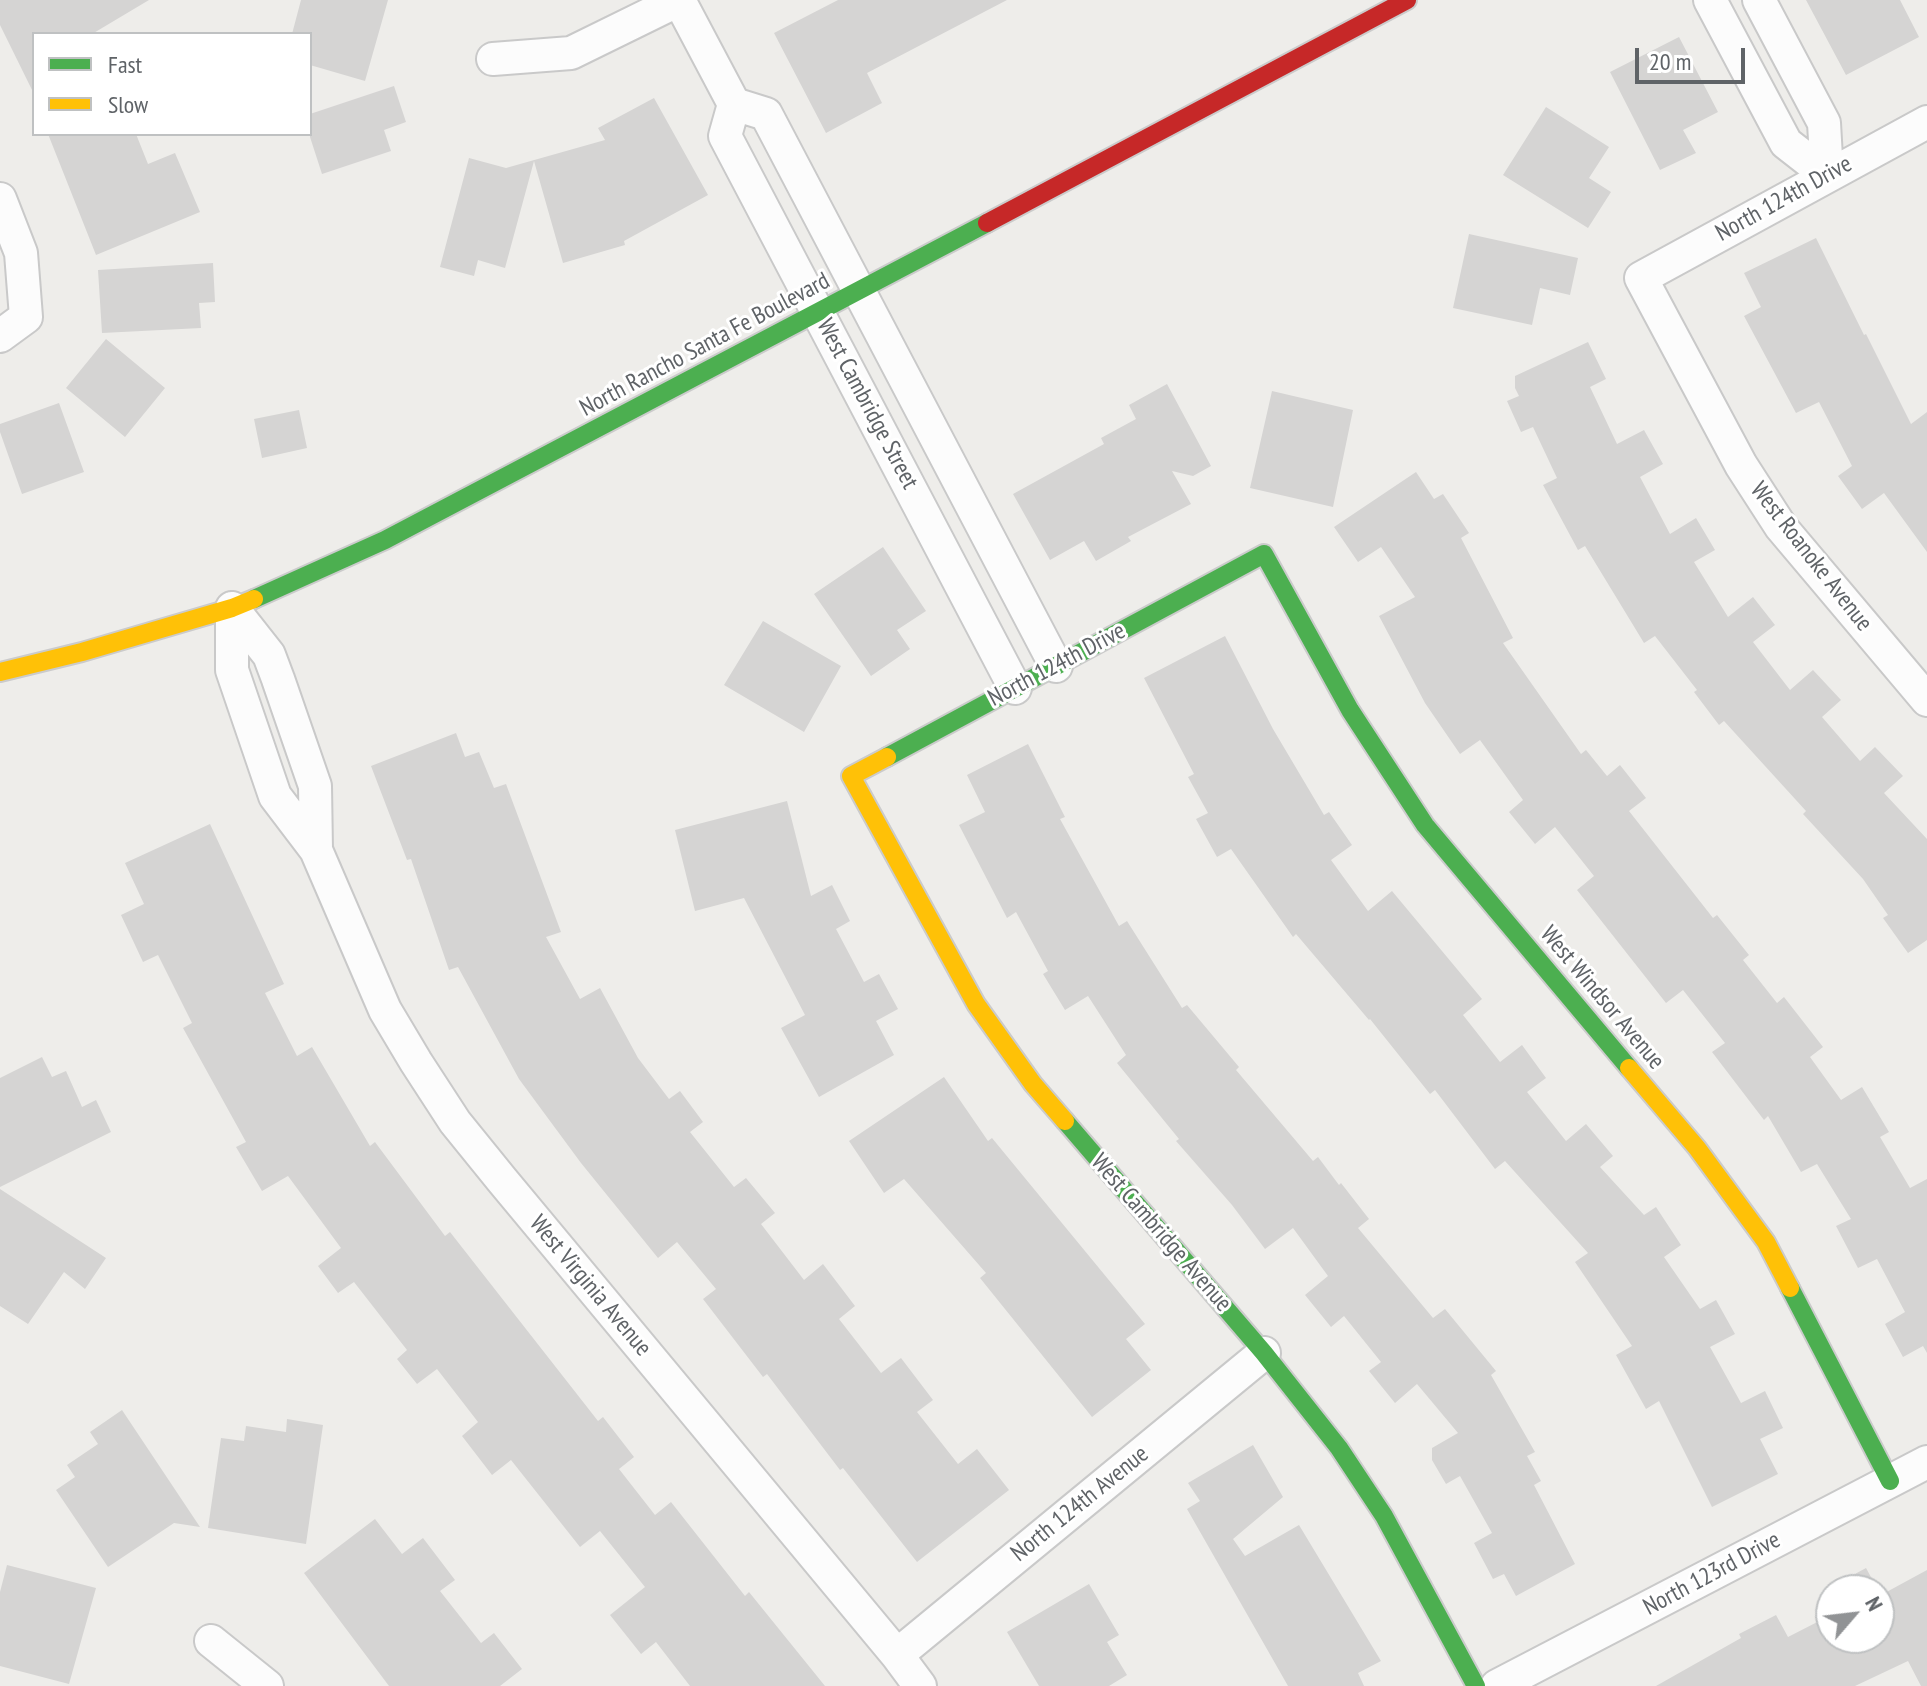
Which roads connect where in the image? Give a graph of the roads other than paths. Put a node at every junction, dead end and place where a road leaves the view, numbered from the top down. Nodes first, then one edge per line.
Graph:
1 (679, 0) edge
2 (1407, 0) edge
3 (1710, 0) edge
4 (1759, 0) edge
5 (493, 59) dead end
6 (734, 104) junction
7 (1927, 122) edge
8 (1827, 175) junction
9 (0, 199) edge
10 (1641, 278) joint
11 (858, 292) junction
12 (819, 312) junction
13 (0, 336) edge
14 (1264, 554) joint
15 (232, 608) junction
16 (1056, 666) junction
17 (0, 672) edge
18 (1015, 688) junction
19 (1927, 700) edge
20 (851, 776) joint
21 (1264, 1353) junction
22 (1927, 1462) edge
23 (1890, 1481) junction
24 (211, 1641) dead end
25 (897, 1655) junction
26 (267, 1686) edge
27 (920, 1686) edge
28 (1476, 1686) edge
29 (1497, 1686) edge

1 - 5 street
1 - 6 street
2 - 11 street, North Rancho Santa Fe Boulevard
3 - 8 street
4 - 8 street
6 - 11 street, West Cambridge Street
6 - 12 street, West Cambridge Street
7 - 8 street, North 124th Drive
8 - 10 street, North 124th Drive
9 - 13 street
10 - 19 street, West Roanoke Avenue
11 - 12 street, North Rancho Santa Fe Boulevard
11 - 16 street, West Cambridge Street
12 - 15 street, North Rancho Santa Fe Boulevard
12 - 18 street, West Cambridge Street
14 - 16 street, North 124th Drive
14 - 23 street, West Windsor Avenue
15 - 17 street, North Rancho Santa Fe Boulevard
15 - 25 street, West Virginia Avenue
16 - 18 street, North 124th Drive
18 - 20 street, North 124th Drive
20 - 21 street, West Cambridge Avenue
21 - 25 street, North 124th Avenue
21 - 28 street, West Cambridge Avenue
22 - 23 street, North 123rd Drive
23 - 29 street, North 123rd Drive
24 - 26 street
25 - 27 street, West Virginia Avenue

